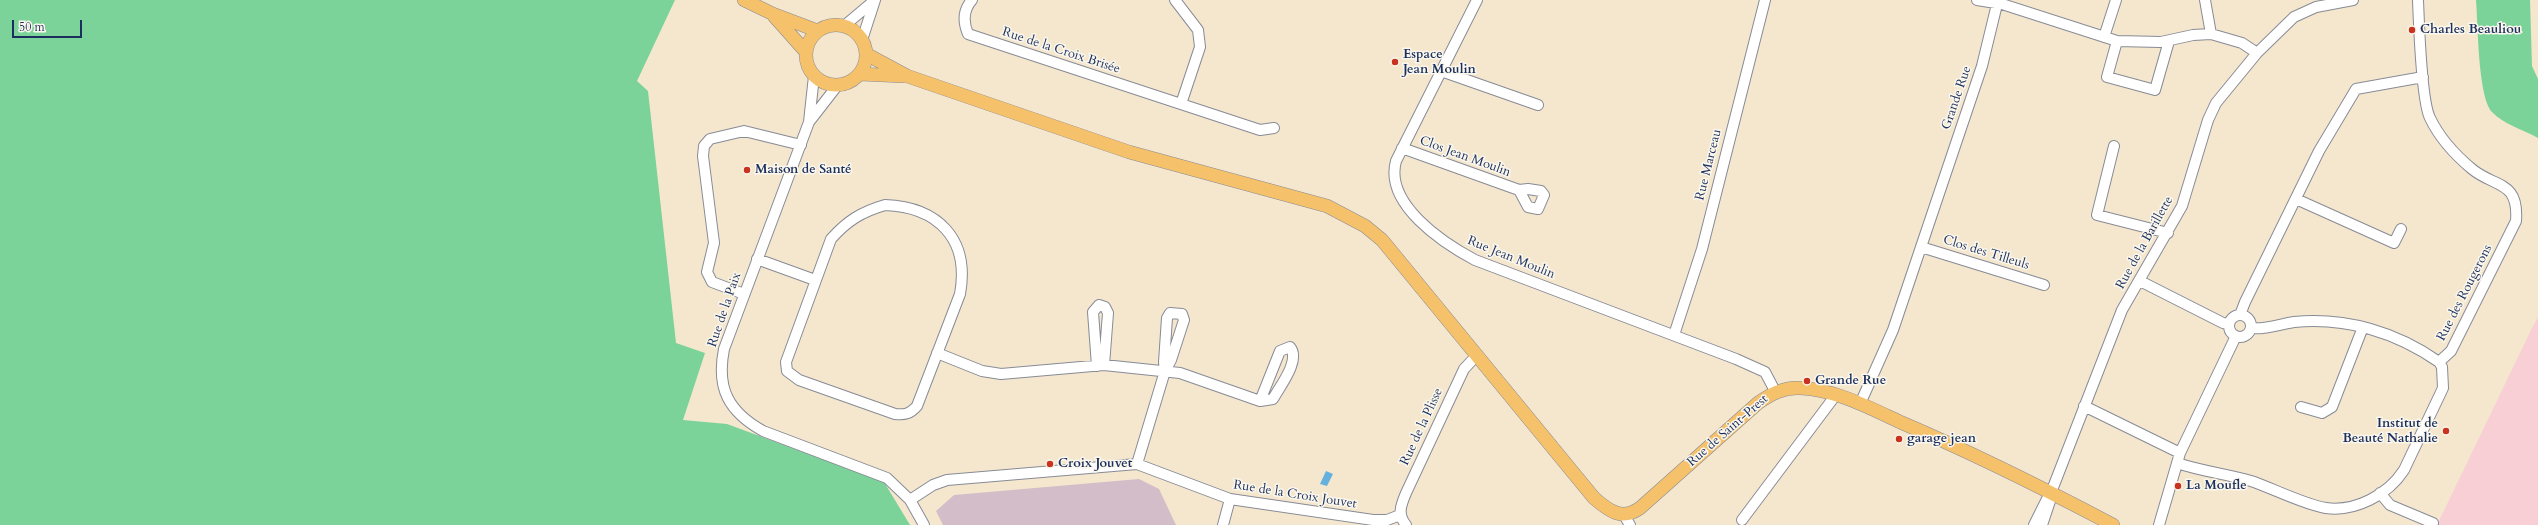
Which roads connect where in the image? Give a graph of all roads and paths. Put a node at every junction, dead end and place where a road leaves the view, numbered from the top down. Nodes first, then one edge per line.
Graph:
1 (744, 0) edge
2 (875, 0) edge
3 (972, 0) edge
4 (1175, 0) edge
5 (1477, 0) edge
6 (1765, 0) edge
7 (1976, 0) edge
8 (2116, 0) edge
9 (2205, 0) edge
10 (2353, 0) edge
11 (2418, 0) edge
12 (1998, 2) edge
13 (772, 14) junction
14 (844, 26) junction
15 (818, 31) junction
16 (2211, 34) junction
17 (2104, 37) junction
18 (862, 40) junction
19 (2117, 41) junction
20 (2169, 41) junction
21 (806, 52) junction
22 (866, 54) junction
23 (2257, 54) junction
24 (1440, 71) junction
25 (860, 74) junction
26 (814, 76) junction
27 (907, 76) junction
28 (2423, 77) junction
29 (837, 86) junction
30 (1181, 104) junction
31 (1538, 105) dead end
32 (809, 122) junction
33 (1274, 128) dead end
34 (801, 145) junction
35 (2114, 146) dead end
36 (1402, 148) junction
37 (1519, 190) dead end
38 (2296, 199) junction
39 (2401, 229) dead end
40 (2168, 233) junction
41 (1920, 247) junction
42 (757, 259) junction
43 (815, 280) junction
44 (2140, 281) junction
45 (2044, 285) dead end
46 (744, 294) junction
47 (2240, 314) junction
48 (2229, 324) junction
49 (2363, 327) junction
50 (2251, 328) junction
51 (1674, 335) junction
52 (2236, 336) junction
53 (937, 353) junction
54 (1477, 355) junction
55 (2439, 362) junction
56 (1101, 366) junction
57 (1166, 371) junction
58 (1775, 391) junction
59 (1835, 396) junction
60 (1260, 401) junction
61 (1860, 404) junction
62 (2084, 406) junction
63 (2301, 407) dead end
64 (2178, 458) junction
65 (1137, 464) junction
66 (2050, 491) junction
67 (2380, 493) junction
68 (910, 500) junction
69 (1230, 500) junction
70 (1400, 515) junction
71 (1627, 520) edge
72 (1742, 520) dead end
73 (2433, 523) dead end
74 (924, 525) edge
75 (1223, 525) edge
76 (1406, 525) edge
77 (2034, 525) edge
78 (2042, 525) edge
79 (2114, 525) edge
80 (2159, 525) edge

1 - 13 main road
2 - 14 street
2 - 18 street
3 - 30 street, Rue de la Croix Brisée
4 - 30 street
5 - 24 street, Rue Jean Moulin
6 - 51 street, Rue Marceau
7 - 12 street
8 - 17 street
9 - 16 street
10 - 23 street, Rue de la Barillette
11 - 28 street, Rue des Rougerons
12 - 17 street
12 - 41 street, Grande Rue
13 - 15 main road
13 - 21 main road
14 - 15 main road
14 - 18 main road
15 - 21 main road
16 - 20 street
16 - 23 street
17 - 19 street
18 - 22 main road
19 - 20 street
19 - 20 street
21 - 26 main road
22 - 25 main road
22 - 27 main road
23 - 40 street, Rue de la Barillette
24 - 31 street
24 - 36 street, Rue Jean Moulin
25 - 27 main road
25 - 29 main road
26 - 29 main road
26 - 32 street, Rue de la Paix
27 - 54 main road
28 - 38 street
28 - 55 street, Rue des Rougerons
29 - 32 street, Rue de la Paix
30 - 33 street, Rue de la Croix Brisée
32 - 34 street, Rue de la Paix
34 - 42 street, Rue de la Paix
34 - 46 street
35 - 40 street
36 - 37 street, Clos Jean Moulin
36 - 51 street, Rue Jean Moulin
38 - 39 street
38 - 47 street
40 - 44 street, Rue de la Barillette
41 - 45 street, Clos des Tilleuls
41 - 61 street, Grande Rue
42 - 43 street
42 - 46 street, Rue de la Paix
43 - 53 street
43 - 53 street
44 - 48 street
44 - 62 street, Rue de la Barillette
46 - 68 street, Rue de la Paix
47 - 48 street
47 - 50 street
48 - 52 street
49 - 50 street
49 - 55 street
49 - 63 street
50 - 52 street
51 - 58 street, Rue Jean Moulin
52 - 64 street
53 - 56 street
54 - 70 street, Rue de la Plisse
54 - 71 main road
55 - 67 street
56 - 56 street
56 - 57 street
57 - 57 street
57 - 60 street
57 - 65 street
58 - 59 main road, Rue de Saint-Prest
58 - 71 main road, Rue de Saint-Prest
59 - 61 main road, Rue de Saint-Prest
59 - 72 street
60 - 60 street
61 - 66 main road, Rue de Saint-Prest
62 - 64 street
62 - 66 street, Rue de la Barillette
64 - 67 street
64 - 80 street
65 - 68 street, Rue de la Croix Jouvet
65 - 69 street, Rue de la Croix Jouvet
66 - 77 street
66 - 78 street
66 - 79 main road, Rue de Saint-Prest
67 - 73 street
68 - 74 street, Rue de la Paix
69 - 70 street, Rue de la Croix Jouvet
69 - 75 street
70 - 76 street

